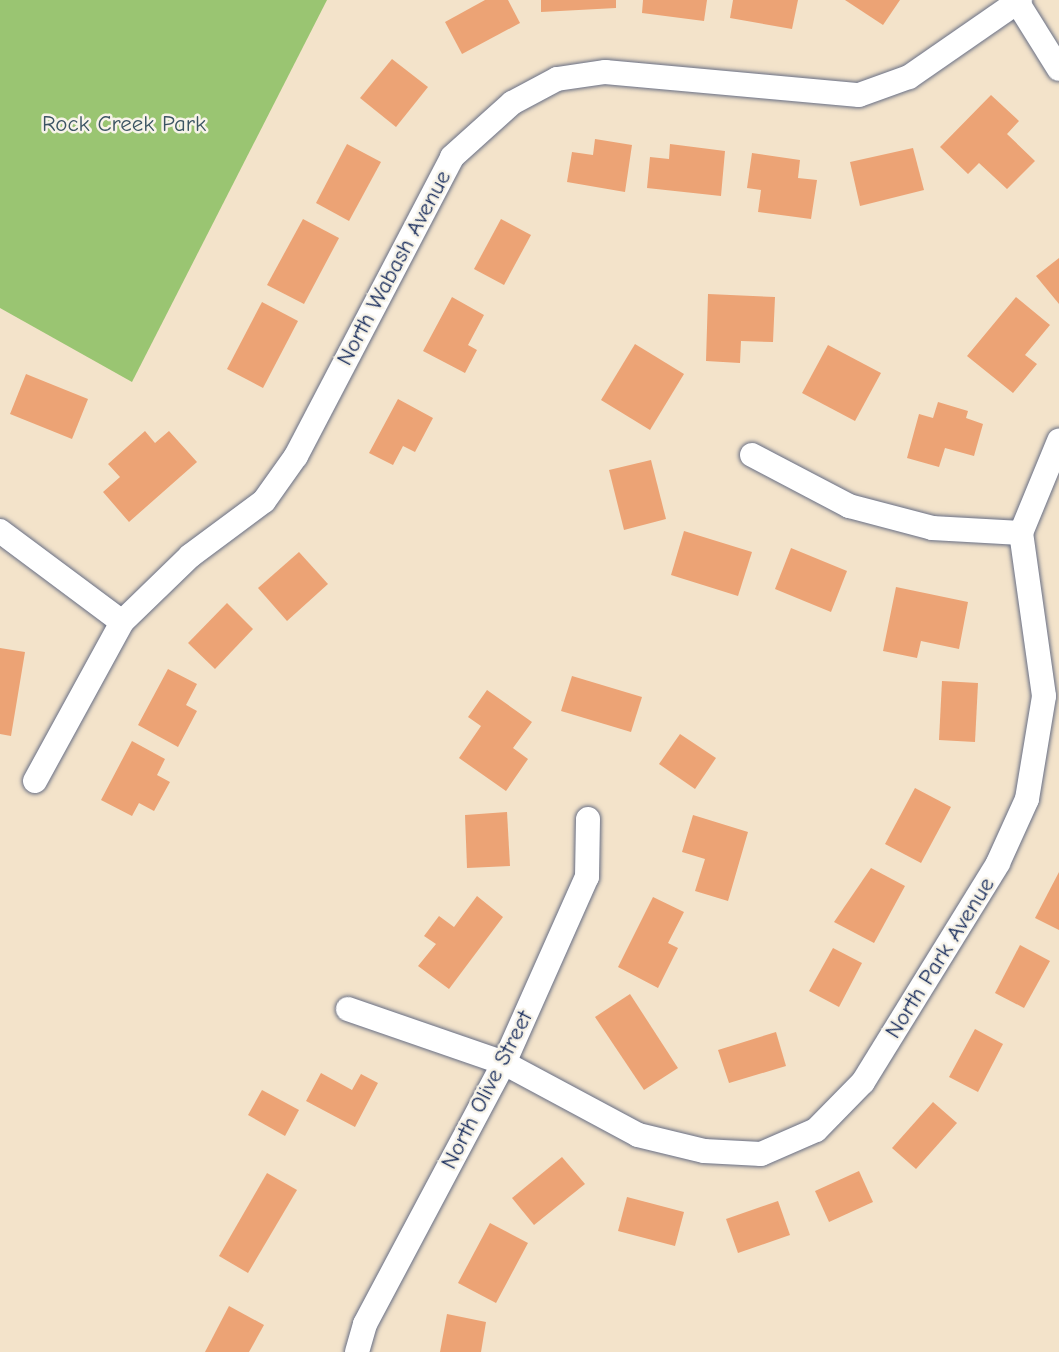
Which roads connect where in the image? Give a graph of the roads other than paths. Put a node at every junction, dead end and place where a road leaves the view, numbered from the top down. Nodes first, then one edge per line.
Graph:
1 (1018, 0) edge
2 (1059, 69) edge
3 (1059, 441) edge
4 (752, 455) dead end
5 (0, 531) edge
6 (1021, 533) junction
7 (122, 622) junction
8 (35, 781) dead end
9 (588, 819) dead end
10 (348, 1009) dead end
11 (504, 1063) junction
12 (357, 1352) edge

1 - 2 street
1 - 7 street, North Wabash Avenue
3 - 6 street
4 - 6 street
5 - 7 street
6 - 11 street, North Park Avenue
7 - 8 street, North Wabash Avenue
9 - 11 street, North Olive Street
10 - 11 street, North Park Avenue
11 - 12 street, North Olive Street

